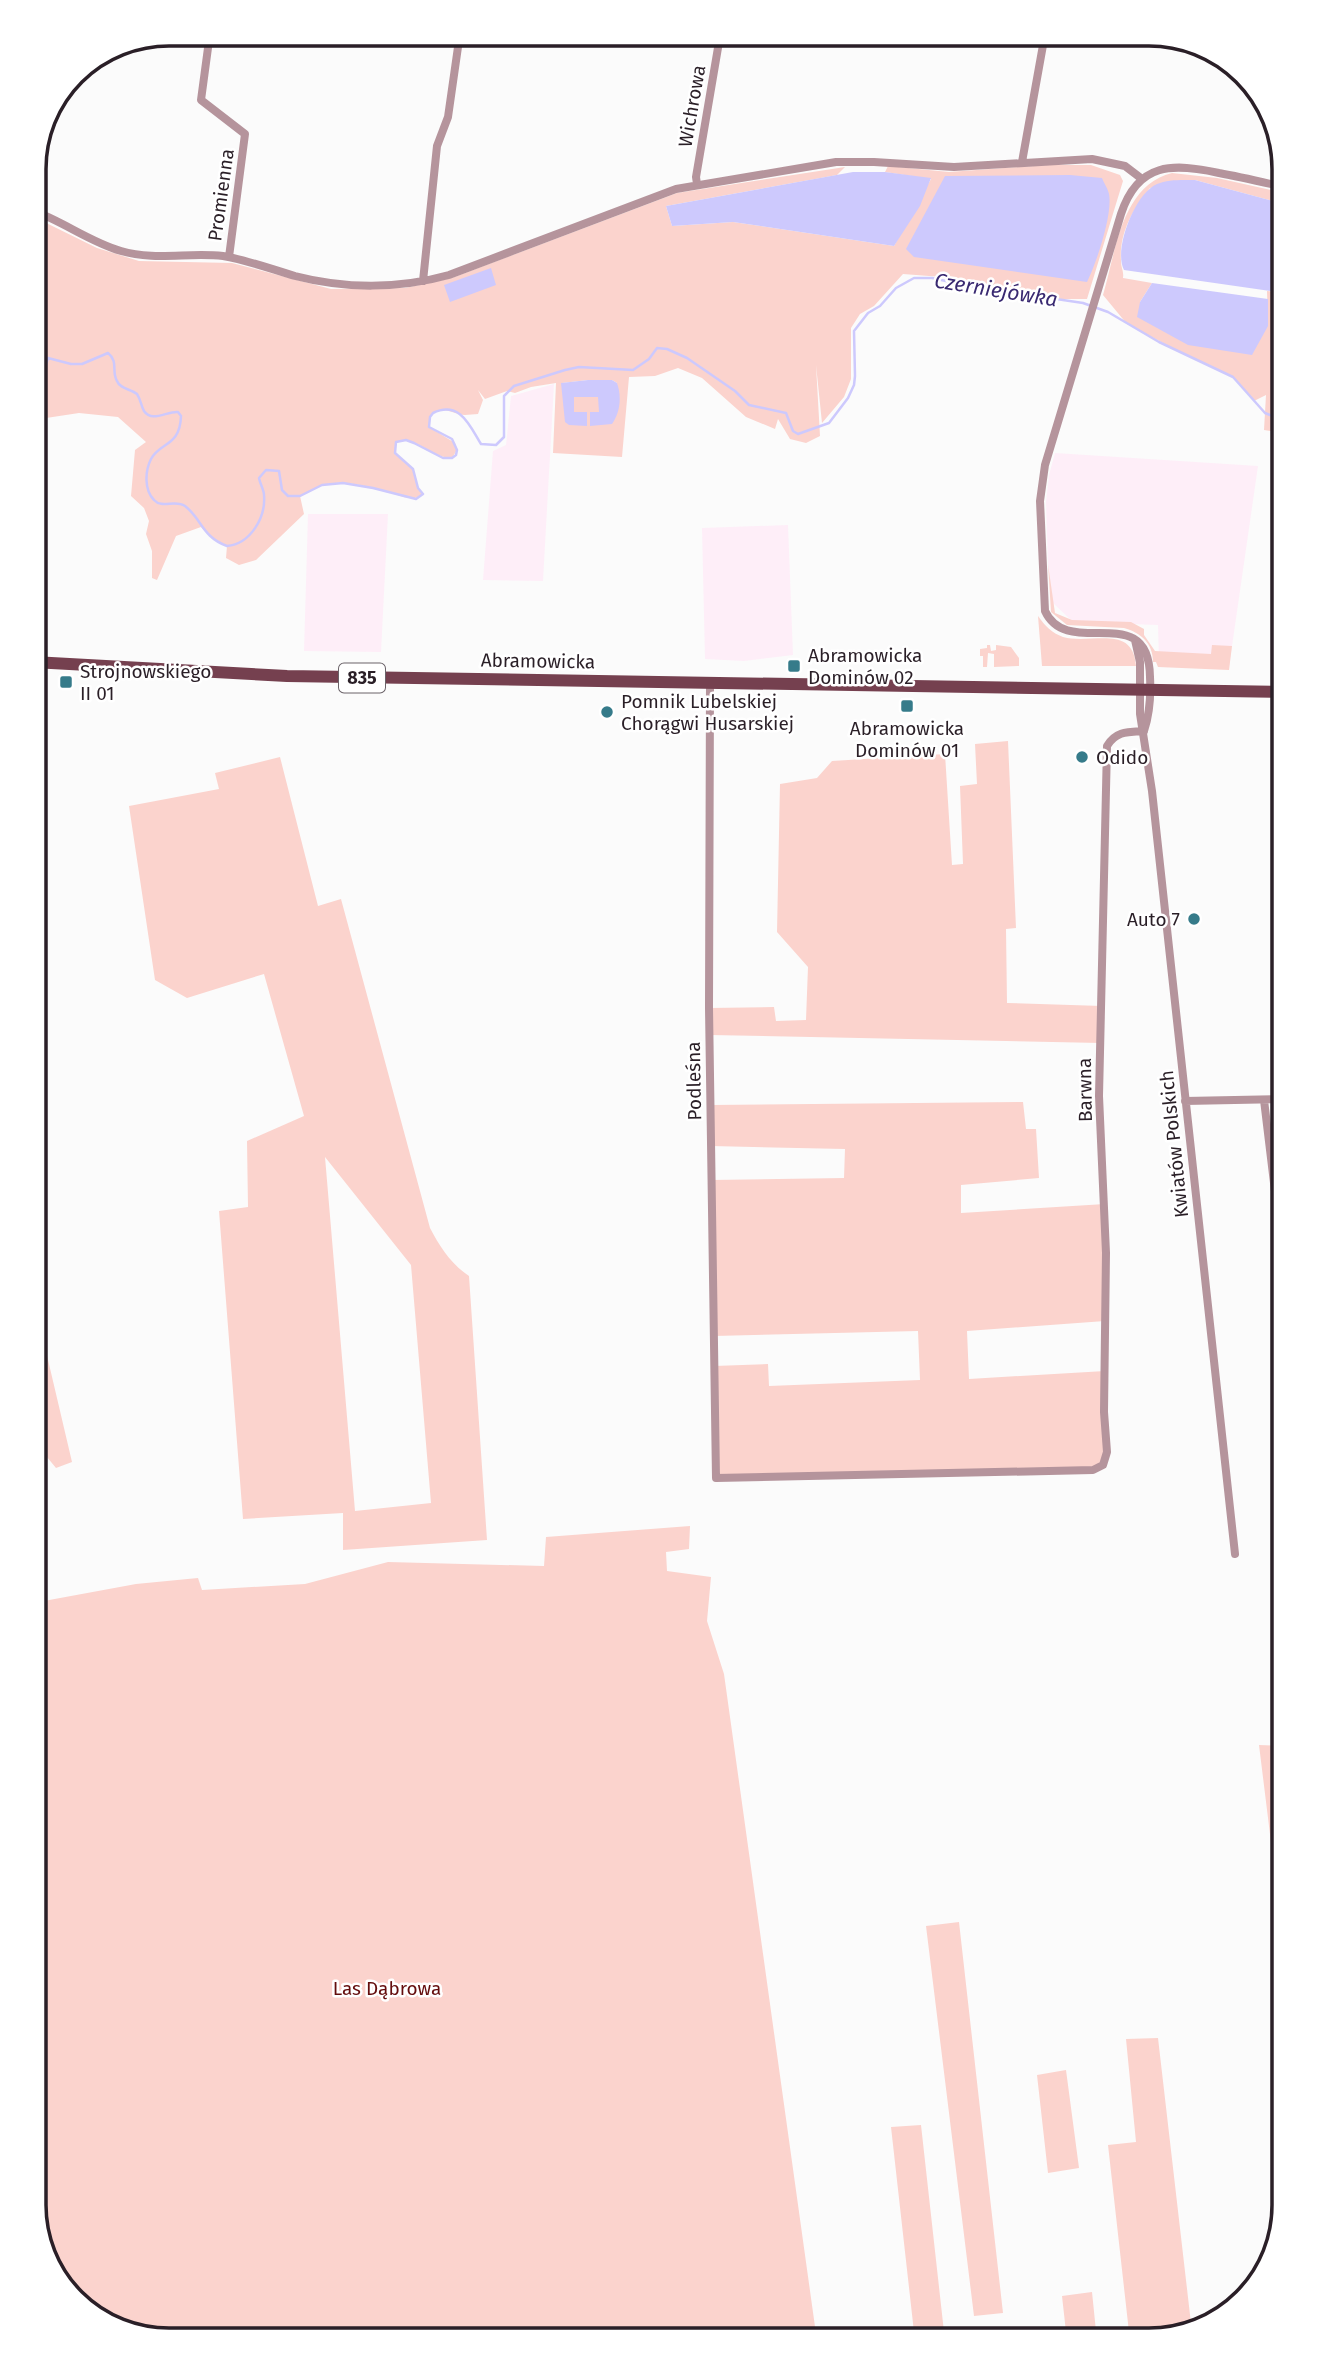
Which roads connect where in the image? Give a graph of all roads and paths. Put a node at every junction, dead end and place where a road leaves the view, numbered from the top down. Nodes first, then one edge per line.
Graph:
1 (207, 46) edge
2 (458, 46) edge
3 (718, 46) edge
4 (1043, 46) edge
5 (1022, 162) junction
6 (1142, 179) junction
7 (697, 184) junction
8 (1272, 184) edge
9 (46, 216) edge
10 (229, 257) junction
11 (423, 281) junction
12 (46, 663) edge
13 (710, 683) junction
14 (1145, 690) junction
15 (1272, 692) edge
16 (1144, 732) junction
17 (1264, 1100) junction
18 (1272, 1100) edge
19 (1185, 1101) junction
20 (1272, 1158) edge
21 (1093, 1470) joint
22 (1235, 1554) dead end

1 - 10 street, Promienna
2 - 11 street
3 - 7 street, Wichrowa
4 - 5 street
5 - 6 street
5 - 7 street
6 - 8 street
6 - 14 street, Kwiatów Polskich
7 - 11 street
9 - 10 street
10 - 11 street
12 - 13 main road, Abramowicka / 835
13 - 14 main road, Abramowicka / 835
13 - 21 street, Podleśna
14 - 15 main road, 835
14 - 16 street, Kwiatów Polskich
16 - 19 street, Kwiatów Polskich
16 - 21 street, Barwna
17 - 18 street
17 - 19 street
17 - 20 street
19 - 22 street, Kwiatów Polskich

